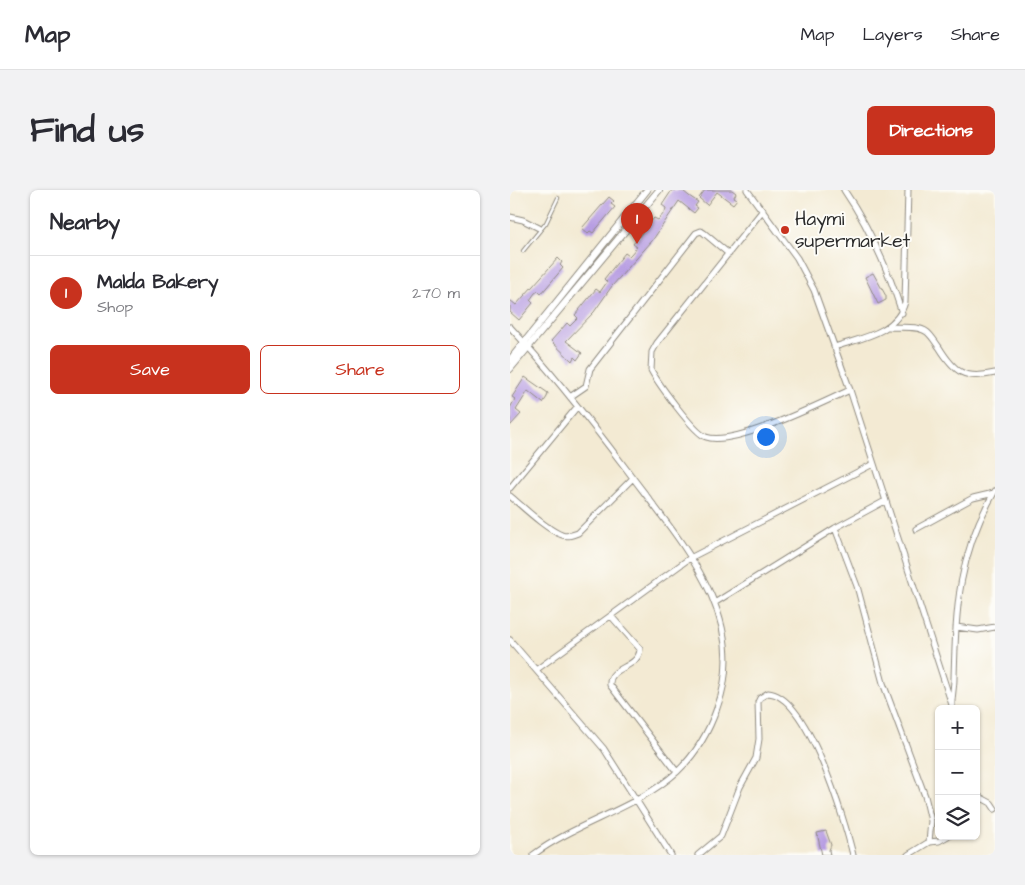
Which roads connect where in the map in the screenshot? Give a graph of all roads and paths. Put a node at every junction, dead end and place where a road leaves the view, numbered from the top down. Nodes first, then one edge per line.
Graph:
1 (647, 190) edge
2 (658, 190) edge
3 (747, 190) edge
4 (844, 190) edge
5 (908, 190) edge
6 (558, 198) dead end
7 (763, 210) junction
8 (510, 217) edge
9 (539, 228) junction
10 (522, 251) dead end
11 (729, 254) junction
12 (902, 313) junction
13 (510, 327) edge
14 (889, 327) junction
15 (526, 345) junction
16 (834, 347) junction
17 (510, 360) edge
18 (510, 370) edge
19 (995, 372) edge
20 (850, 390) junction
21 (570, 397) junction
22 (577, 407) junction
23 (873, 464) junction
24 (632, 478) junction
25 (510, 488) edge
26 (994, 492) edge
27 (510, 496) edge
28 (885, 501) junction
29 (835, 528) junction
30 (916, 530) dead end
31 (690, 558) junction
32 (716, 602) junction
33 (611, 616) junction
34 (956, 627) junction
35 (995, 627) edge
36 (510, 640) edge
37 (536, 670) junction
38 (951, 705) edge
39 (952, 705) edge
40 (677, 772) junction
41 (980, 797) edge
42 (636, 798) junction
43 (995, 809) edge
44 (941, 840) edge
45 (929, 842) junction
46 (533, 855) edge
47 (671, 855) edge
48 (698, 855) edge
49 (853, 855) edge
50 (908, 855) edge

1 - 15 street
2 - 15 street
3 - 7 street
4 - 12 street
5 - 12 street
6 - 9 lane
7 - 11 street
7 - 16 street
8 - 9 street
9 - 10 lane
11 - 20 street
11 - 21 street
12 - 14 street
13 - 15 street
14 - 16 street
14 - 19 street
15 - 17 street
15 - 18 street
15 - 21 street
16 - 20 street
20 - 23 street
21 - 22 street
22 - 24 street
22 - 25 street
23 - 28 street
23 - 31 street
24 - 27 street
24 - 31 street
26 - 30 street
26 - 34 street
28 - 29 street
28 - 38 street
29 - 32 street
29 - 45 street
31 - 32 street
31 - 33 street
32 - 40 street
33 - 37 street
33 - 40 street
34 - 35 street
34 - 39 street
36 - 37 street
37 - 42 street
40 - 42 street
41 - 43 street
42 - 46 street
42 - 47 street
44 - 45 street
45 - 50 street
48 - 49 street

